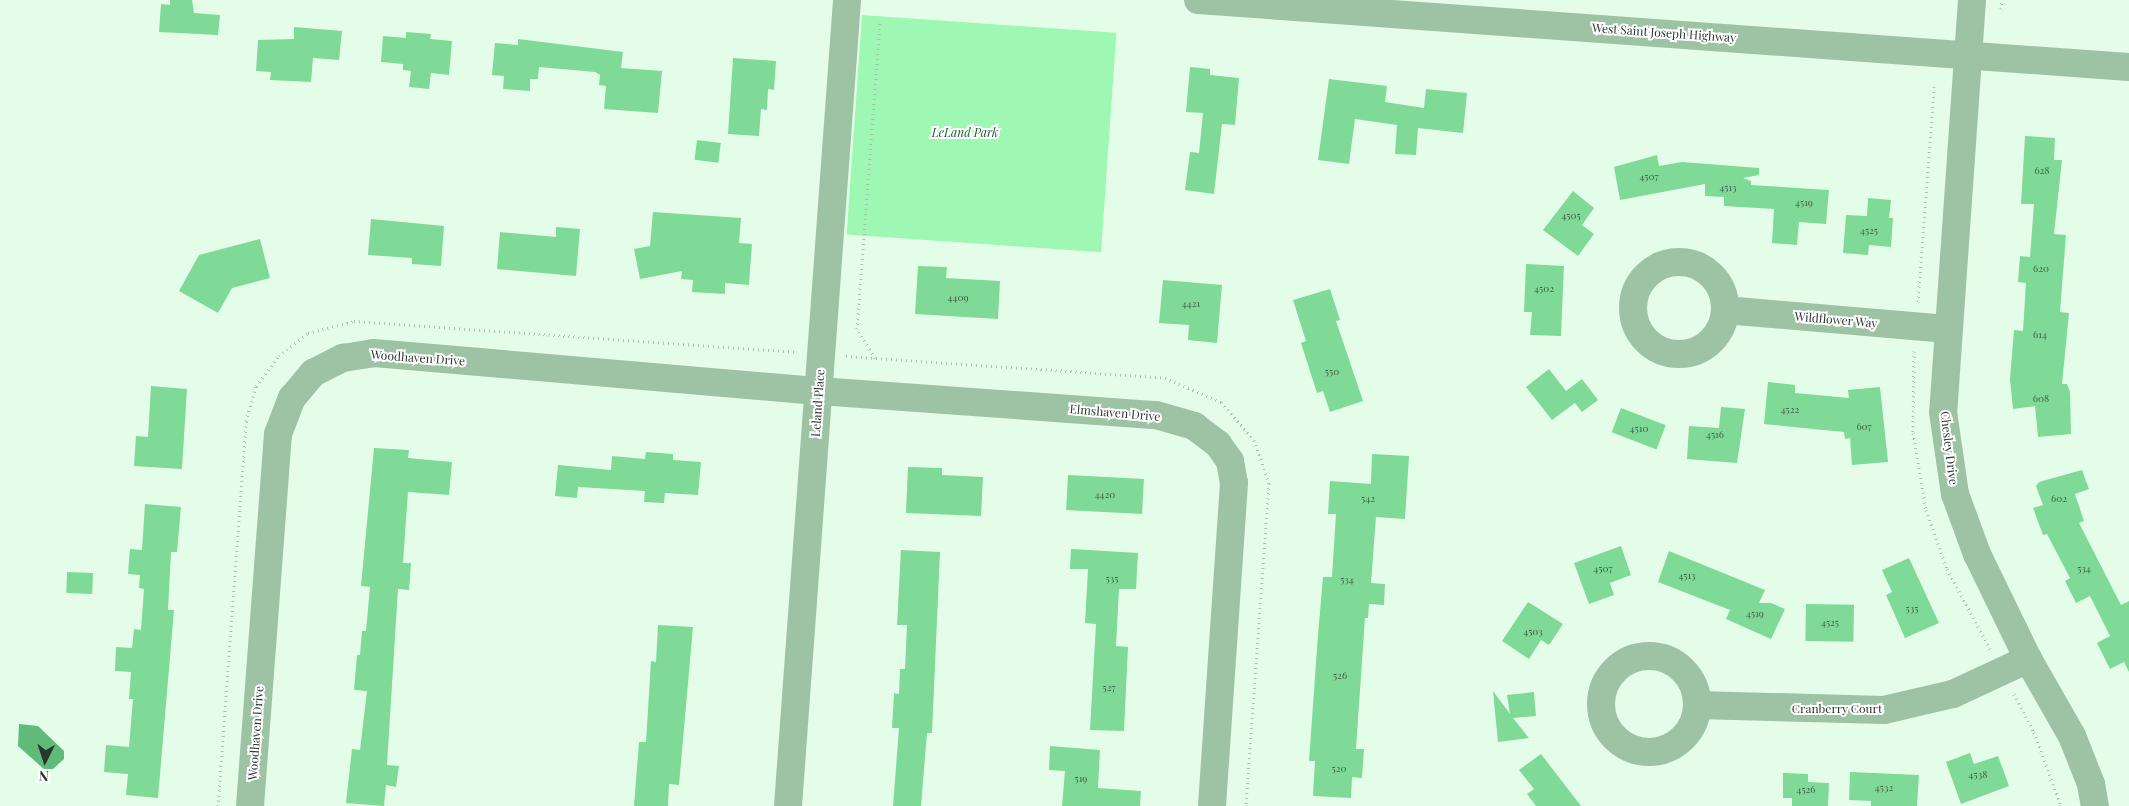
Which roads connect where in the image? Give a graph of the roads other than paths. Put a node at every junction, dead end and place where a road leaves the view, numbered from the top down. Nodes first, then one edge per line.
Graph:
1 (847, 0) edge
2 (1198, 0) edge
3 (1972, 0) edge
4 (1469, 9) edge
5 (1967, 55) junction
6 (2129, 67) edge
7 (1725, 310) dead end
8 (1947, 329) junction
9 (819, 391) junction
10 (2028, 659) junction
11 (1697, 705) dead end
12 (250, 806) edge
13 (788, 806) edge
14 (1212, 806) edge
15 (2095, 806) edge

1 - 9 street, Leland Place
2 - 4 street, West Saint Joseph Highway
3 - 5 street, Chesley Drive
4 - 5 street, West Saint Joseph Highway
5 - 6 street, West Saint Joseph Highway
5 - 8 street, Chesley Drive
7 - 8 street, Wildflower Way
8 - 10 street, Chesley Drive
9 - 12 street, Woodhaven Drive
9 - 13 street, Leland Place
9 - 14 street, Elmshaven Drive
10 - 11 street, Cranberry Court
10 - 15 street, Chesley Drive

